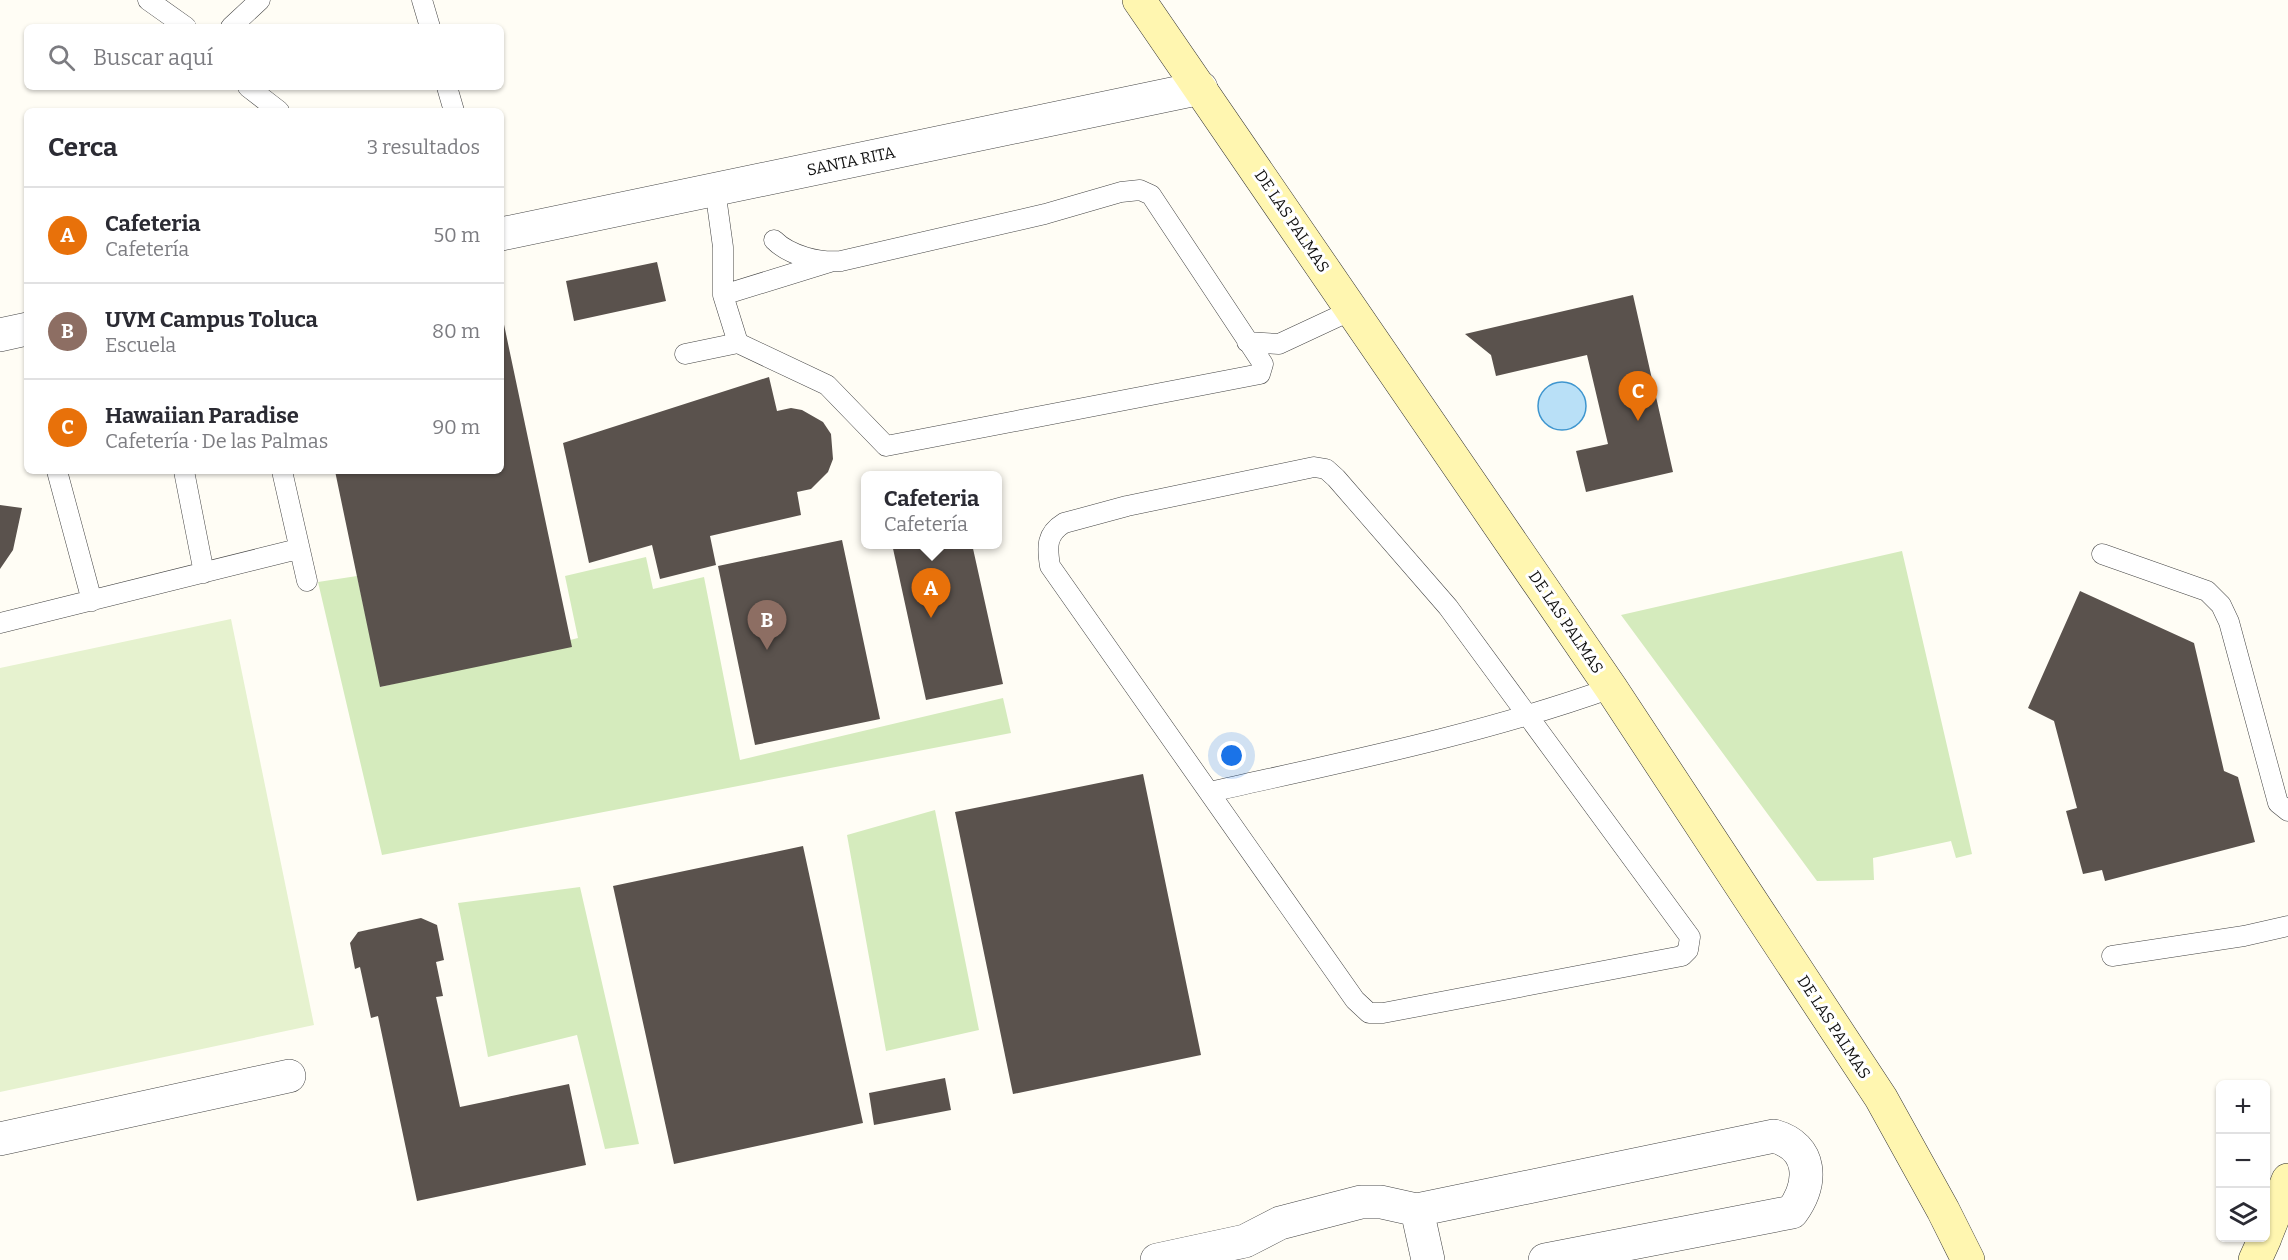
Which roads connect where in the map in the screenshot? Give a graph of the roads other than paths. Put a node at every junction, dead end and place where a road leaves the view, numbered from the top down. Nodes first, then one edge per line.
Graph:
1 (148, 0) edge
2 (260, 0) edge
3 (422, 0) edge
4 (1139, 0) edge
5 (182, 24) edge
6 (234, 24) edge
7 (429, 24) edge
8 (1201, 88) junction
9 (252, 90) edge
10 (448, 90) edge
11 (275, 108) edge
12 (453, 108) edge
13 (715, 189) junction
14 (504, 233) edge
15 (774, 240) dead end
16 (832, 262) junction
17 (723, 295) junction
18 (1352, 310) junction
19 (24, 330) edge
20 (0, 335) edge
21 (1247, 342) junction
22 (738, 343) junction
23 (685, 354) dead end
24 (58, 474) edge
25 (185, 474) edge
26 (283, 474) edge
27 (298, 549) junction
28 (2102, 554) dead end
29 (204, 573) junction
30 (306, 581) dead end
31 (92, 601) junction
32 (0, 623) edge
33 (1611, 688) junction
34 (1527, 714) junction
35 (1210, 792) junction
36 (2288, 811) edge
37 (2288, 926) edge
38 (2112, 956) dead end
39 (289, 1076) dead end
40 (0, 1139) edge
41 (2288, 1180) edge
42 (1418, 1210) junction
43 (2270, 1224) edge
44 (2262, 1242) edge
45 (1247, 1251) edge
46 (1157, 1260) edge
47 (1428, 1260) edge
48 (1545, 1260) edge
49 (1968, 1260) edge
50 (2255, 1260) edge

1 - 5 lane
2 - 6 lane
3 - 7 lane
4 - 8 street, DE LAS PALMAS
8 - 13 street, SANTA RITA
8 - 18 street, DE LAS PALMAS
9 - 11 lane
10 - 12 lane
13 - 14 street, SANTA RITA
13 - 17 lane
15 - 16 lane
16 - 17 lane
16 - 21 lane
17 - 22 lane
18 - 21 lane
18 - 33 street, DE LAS PALMAS
19 - 20 street
21 - 22 lane
22 - 23 lane
24 - 31 lane
25 - 29 lane
26 - 27 lane
27 - 29 lane
27 - 30 lane
28 - 36 lane
29 - 31 lane
31 - 32 lane
33 - 34 lane
33 - 49 street, DE LAS PALMAS
34 - 35 lane
34 - 35 lane
34 - 35 lane
37 - 38 lane
39 - 40 street
41 - 43 street
42 - 45 street
42 - 47 street
42 - 48 street
44 - 50 street
45 - 46 street

